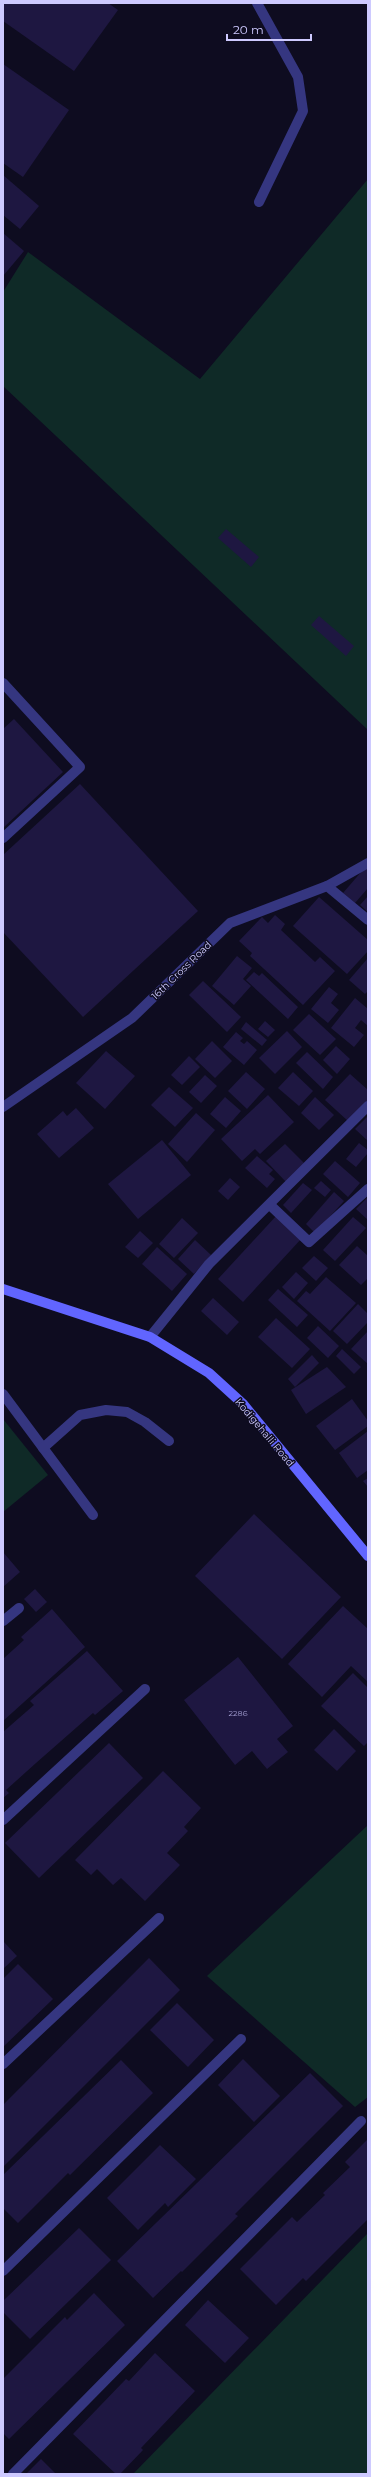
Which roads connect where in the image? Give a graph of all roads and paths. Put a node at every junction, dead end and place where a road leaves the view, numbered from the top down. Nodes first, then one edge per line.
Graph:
1 (257, 3) edge
2 (259, 202) dead end
3 (3, 683) edge
4 (3, 838) edge
5 (368, 863) edge
6 (327, 886) junction
7 (368, 920) edge
8 (368, 1106) edge
9 (3, 1107) edge
10 (368, 1189) edge
11 (270, 1205) junction
12 (3, 1289) edge
13 (150, 1337) junction
14 (3, 1394) edge
15 (169, 1440) dead end
16 (43, 1448) junction
17 (93, 1515) dead end
18 (368, 1556) edge
19 (19, 1608) dead end
20 (3, 1622) edge
21 (146, 1689) dead end
22 (3, 1820) edge
23 (159, 1918) dead end
24 (241, 2038) dead end
25 (3, 2064) edge
26 (361, 2121) dead end
27 (3, 2271) edge
28 (13, 2474) edge

1 - 2 street
3 - 4 street
5 - 6 street, 16th Cross Road
6 - 7 street
6 - 9 street, 16th Cross Road
8 - 11 street
10 - 11 street
11 - 13 street
12 - 13 main road, Kodigehalli Road
13 - 18 main road, Kodigehalli Road
14 - 16 street
15 - 16 street
16 - 17 street
19 - 20 street
21 - 22 street
23 - 25 street
24 - 27 street
26 - 28 street

